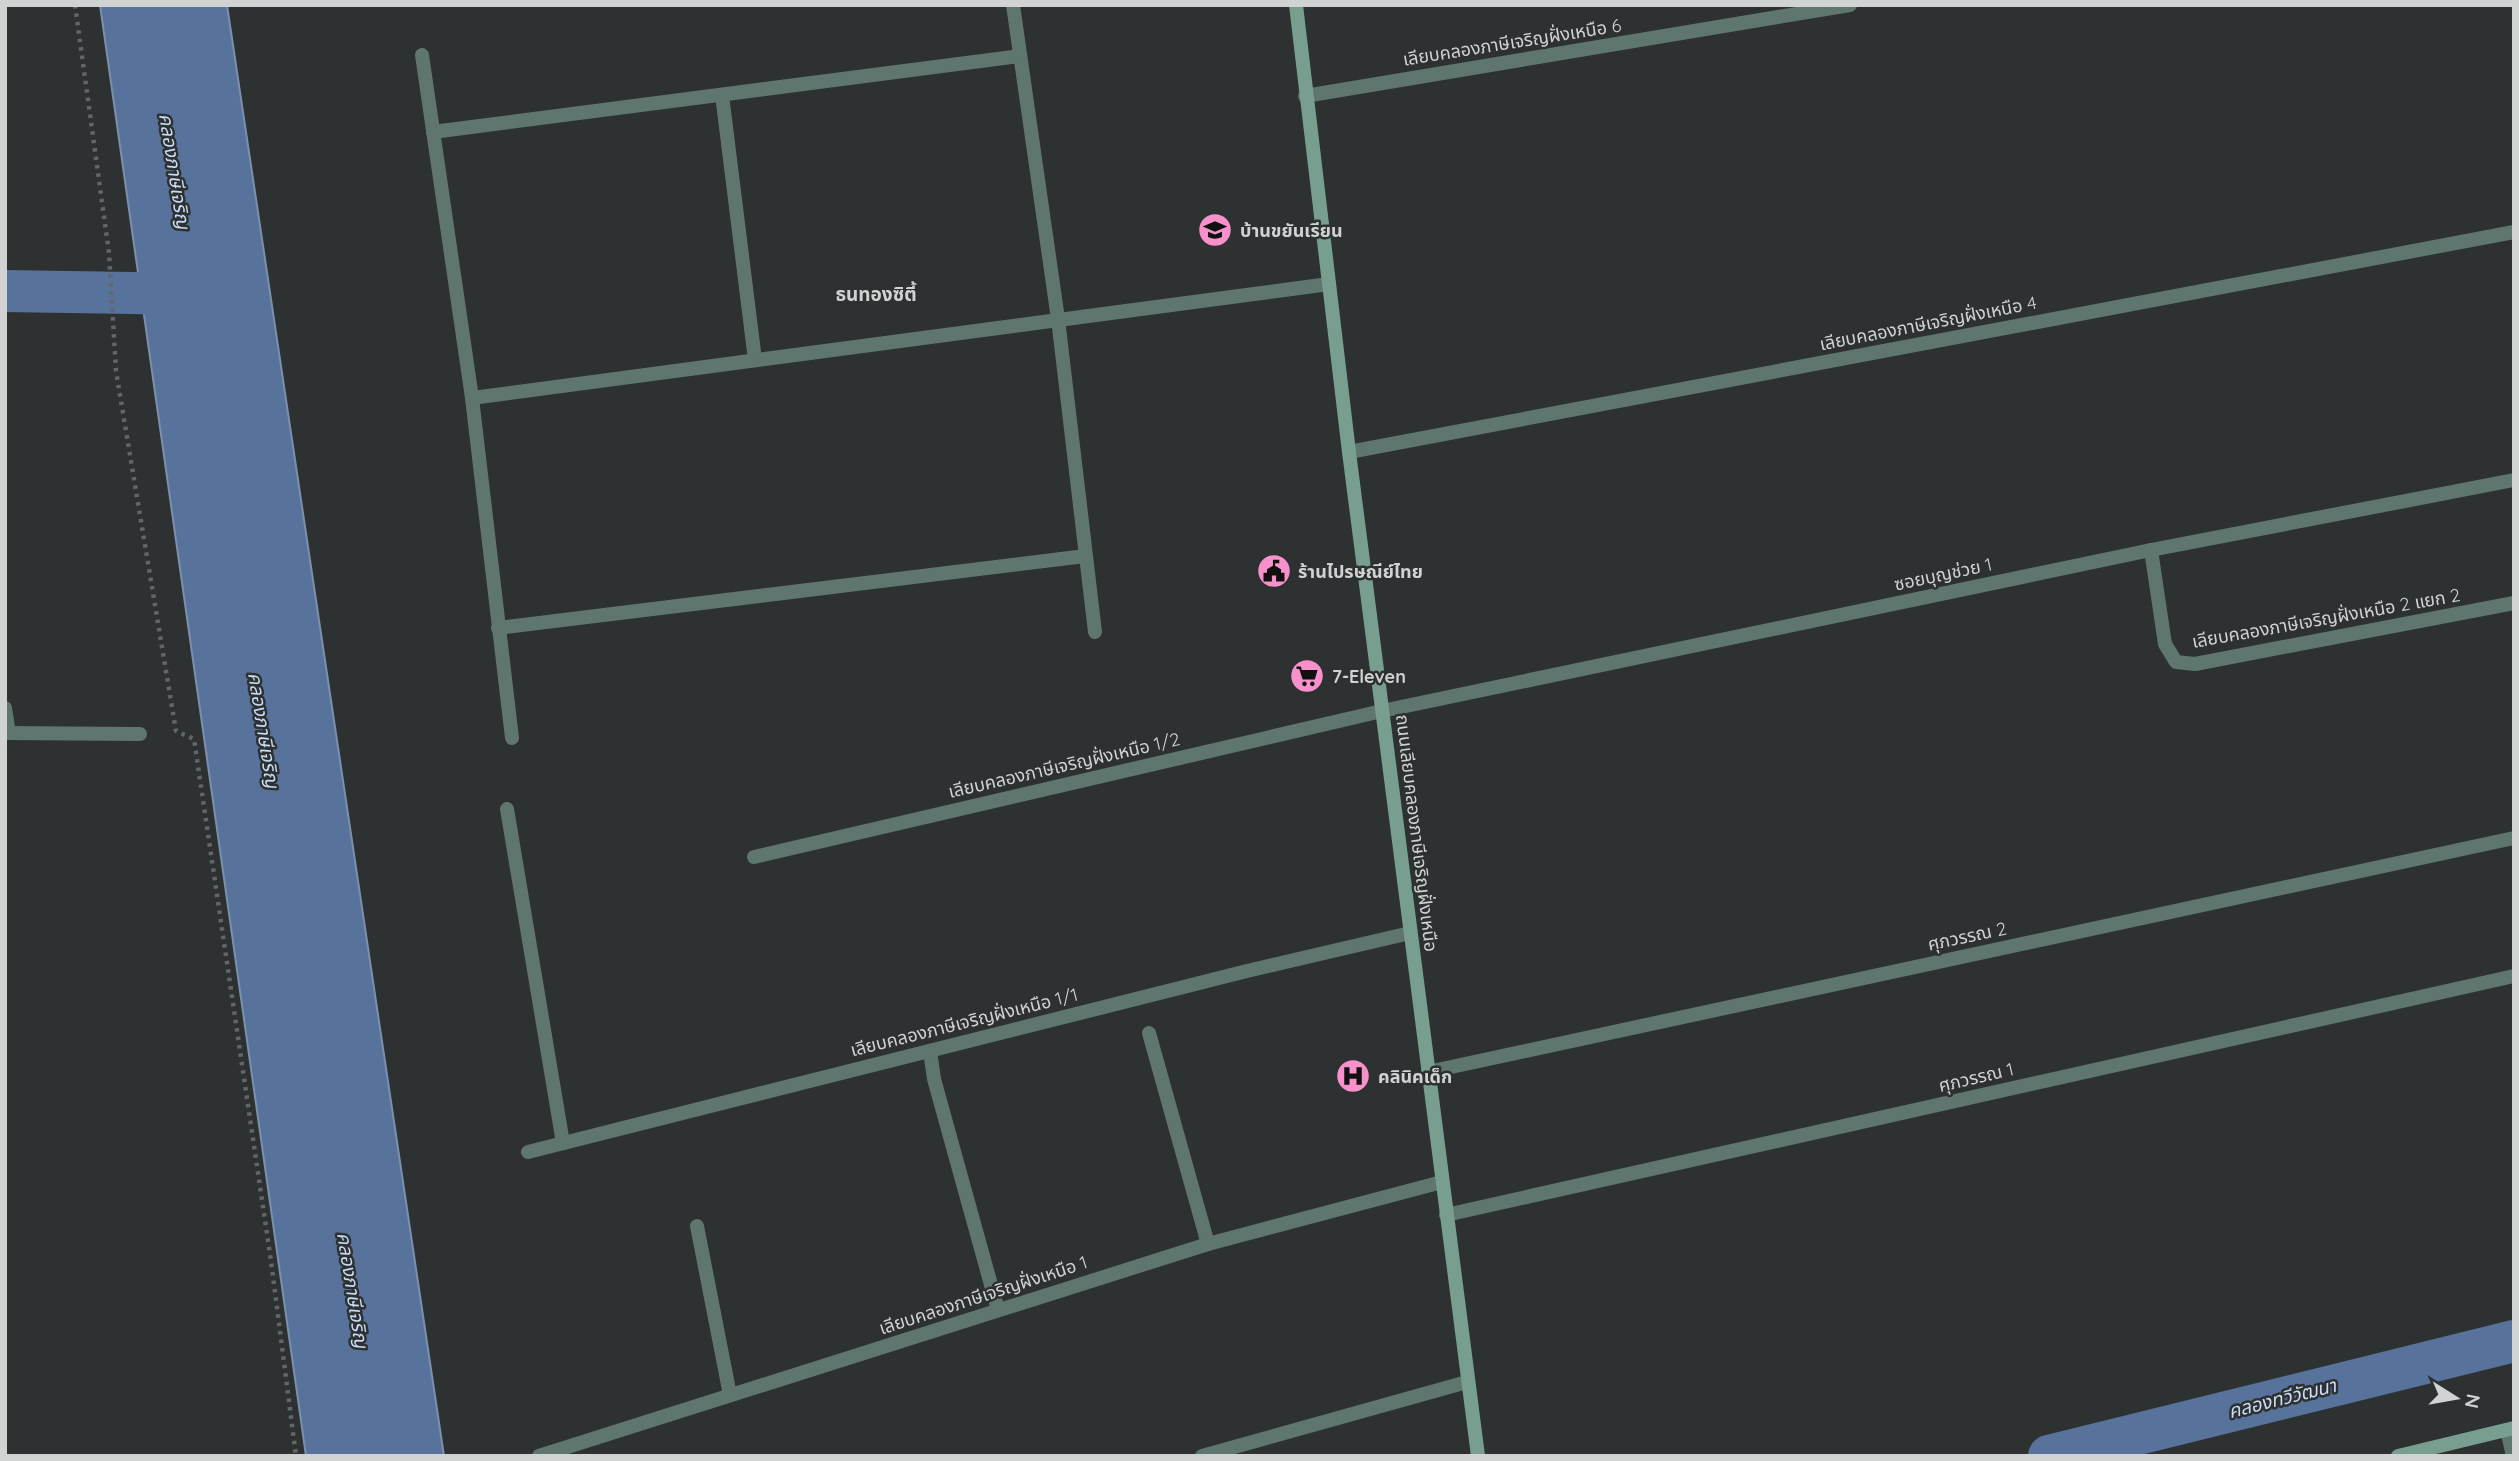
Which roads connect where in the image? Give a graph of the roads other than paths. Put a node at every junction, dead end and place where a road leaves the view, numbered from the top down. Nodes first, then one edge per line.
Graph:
1 (1013, 5) edge
2 (1296, 5) edge
3 (1850, 5) edge
4 (422, 55) dead end
5 (1020, 57) junction
6 (722, 95) junction
7 (1305, 96) junction
8 (433, 132) junction
9 (2514, 232) edge
10 (1329, 284) junction
11 (1058, 319) junction
12 (755, 360) junction
13 (472, 398) junction
14 (1349, 452) junction
15 (2514, 481) edge
16 (2151, 550) junction
17 (1085, 556) junction
18 (2514, 603) edge
19 (498, 628) junction
20 (1095, 632) dead end
21 (5, 708) edge
22 (1382, 711) junction
23 (7, 733) edge
24 (140, 734) dead end
25 (512, 738) dead end
26 (507, 809) dead end
27 (2514, 838) edge
28 (754, 857) dead end
29 (1410, 933) junction
30 (2514, 976) edge
31 (1149, 1033) dead end
32 (930, 1051) junction
33 (1428, 1072) junction
34 (563, 1143) junction
35 (528, 1152) dead end
36 (1442, 1182) junction
37 (1446, 1215) junction
38 (697, 1226) dead end
39 (1208, 1244) junction
40 (998, 1310) junction
41 (1467, 1382) junction
42 (730, 1395) junction
43 (2510, 1429) edge
44 (2414, 1454) edge
45 (539, 1456) edge
46 (1202, 1456) edge
47 (1478, 1456) edge
48 (2398, 1456) edge
49 (2513, 1456) edge

1 - 5 street
2 - 7 main road, ถนนเลียบคลองภาษีเจริญฝั่งเหนือ
3 - 7 street, เลียบคลองภาษีเจริญฝั่งเหนือ 6
4 - 8 street
5 - 6 street
5 - 11 street
6 - 8 street
6 - 12 street
7 - 10 main road, ถนนเลียบคลองภาษีเจริญฝั่งเหนือ
8 - 13 street
9 - 14 street, เลียบคลองภาษีเจริญฝั่งเหนือ 4
10 - 11 street
10 - 14 main road, ถนนเลียบคลองภาษีเจริญฝั่งเหนือ
11 - 12 street
11 - 17 street
12 - 13 street
13 - 19 street
14 - 22 main road, ถนนเลียบคลองภาษีเจริญฝั่งเหนือ
15 - 16 street, ซอยบุญช่วย 1
16 - 18 street, เลียบคลองภาษีเจริญฝั่งเหนือ 2 แยก 2
16 - 22 street, ซอยบุญช่วย 1
17 - 19 street
17 - 20 street
19 - 25 street
21 - 23 street
22 - 28 street, เลียบคลองภาษีเจริญฝั่งเหนือ 1/2
22 - 29 main road, ถนนเลียบคลองภาษีเจริญฝั่งเหนือ
23 - 24 street
26 - 34 street
27 - 33 street, ศุภวรรณ 2
29 - 32 street, เลียบคลองภาษีเจริญฝั่งเหนือ 1/1
29 - 33 main road, ถนนเลียบคลองภาษีเจริญฝั่งเหนือ
30 - 37 street, ศุภวรรณ 1
31 - 39 street
32 - 34 street, เลียบคลองภาษีเจริญฝั่งเหนือ 1/1
32 - 40 street
33 - 36 main road, ถนนเลียบคลองภาษีเจริญฝั่งเหนือ
34 - 35 street, เลียบคลองภาษีเจริญฝั่งเหนือ 1/1
36 - 37 main road, ถนนเลียบคลองภาษีเจริญฝั่งเหนือ
36 - 39 street, เลียบคลองภาษีเจริญฝั่งเหนือ 1
37 - 41 main road, ถนนเลียบคลองภาษีเจริญฝั่งเหนือ
38 - 42 street
39 - 40 street, เลียบคลองภาษีเจริญฝั่งเหนือ 1
40 - 42 street, เลียบคลองภาษีเจริญฝั่งเหนือ 1
41 - 46 street
41 - 47 main road, ถนนเลียบคลองภาษีเจริญฝั่งเหนือ
42 - 45 street, เลียบคลองภาษีเจริญฝั่งเหนือ 1
43 - 44 main road
43 - 49 street
44 - 48 main road

